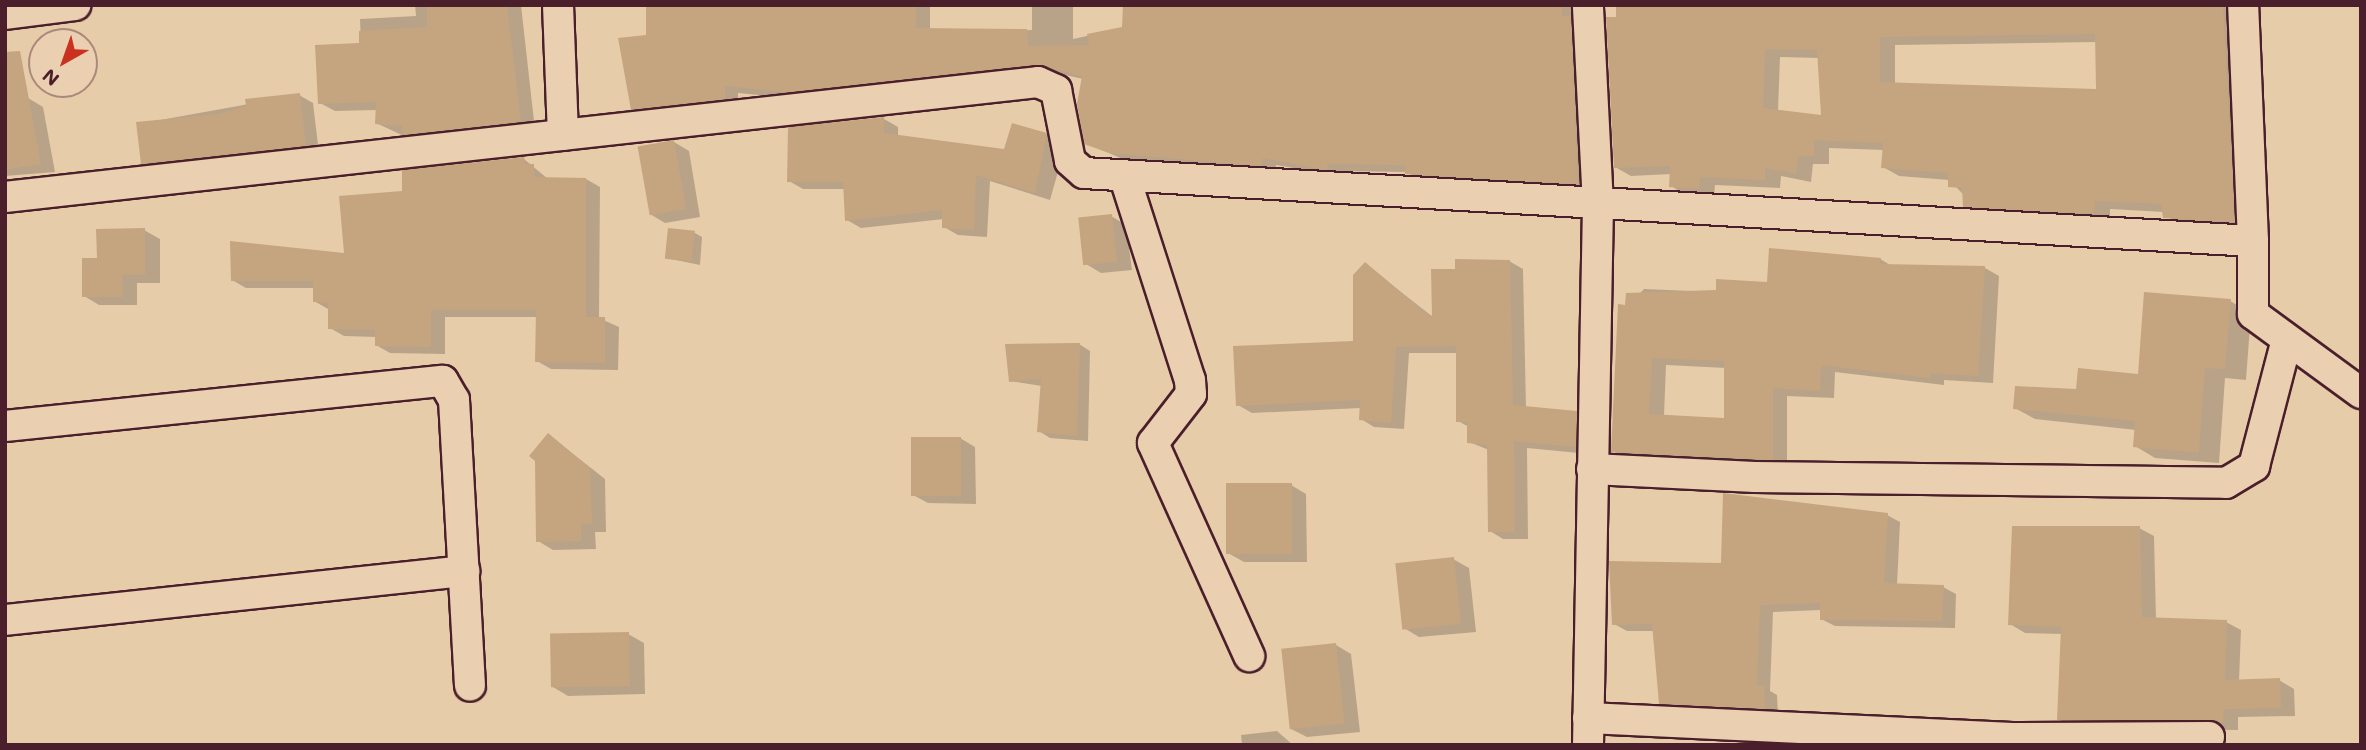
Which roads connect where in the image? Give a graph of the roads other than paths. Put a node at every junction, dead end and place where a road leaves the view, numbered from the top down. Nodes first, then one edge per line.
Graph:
1 (75, 5) edge
2 (558, 5) edge
3 (1588, 5) edge
4 (2242, 5) edge
5 (5, 14) edge
6 (563, 135) junction
7 (1124, 175) junction
8 (5, 197) edge
9 (1598, 205) junction
10 (2253, 241) junction
11 (2286, 342) junction
12 (2361, 393) edge
13 (5, 426) edge
14 (1592, 469) junction
15 (464, 571) junction
16 (5, 620) edge
17 (1250, 656) dead end
18 (470, 686) dead end
19 (1588, 731) edge
20 (2209, 737) dead end

1 - 5 street
2 - 6 street
3 - 9 street
4 - 10 street
6 - 7 street
6 - 8 street
7 - 9 street
7 - 17 street
9 - 10 street
9 - 14 street
10 - 11 street
11 - 12 street
11 - 14 street
13 - 15 street
14 - 19 street
15 - 16 street
15 - 18 street
19 - 20 street

